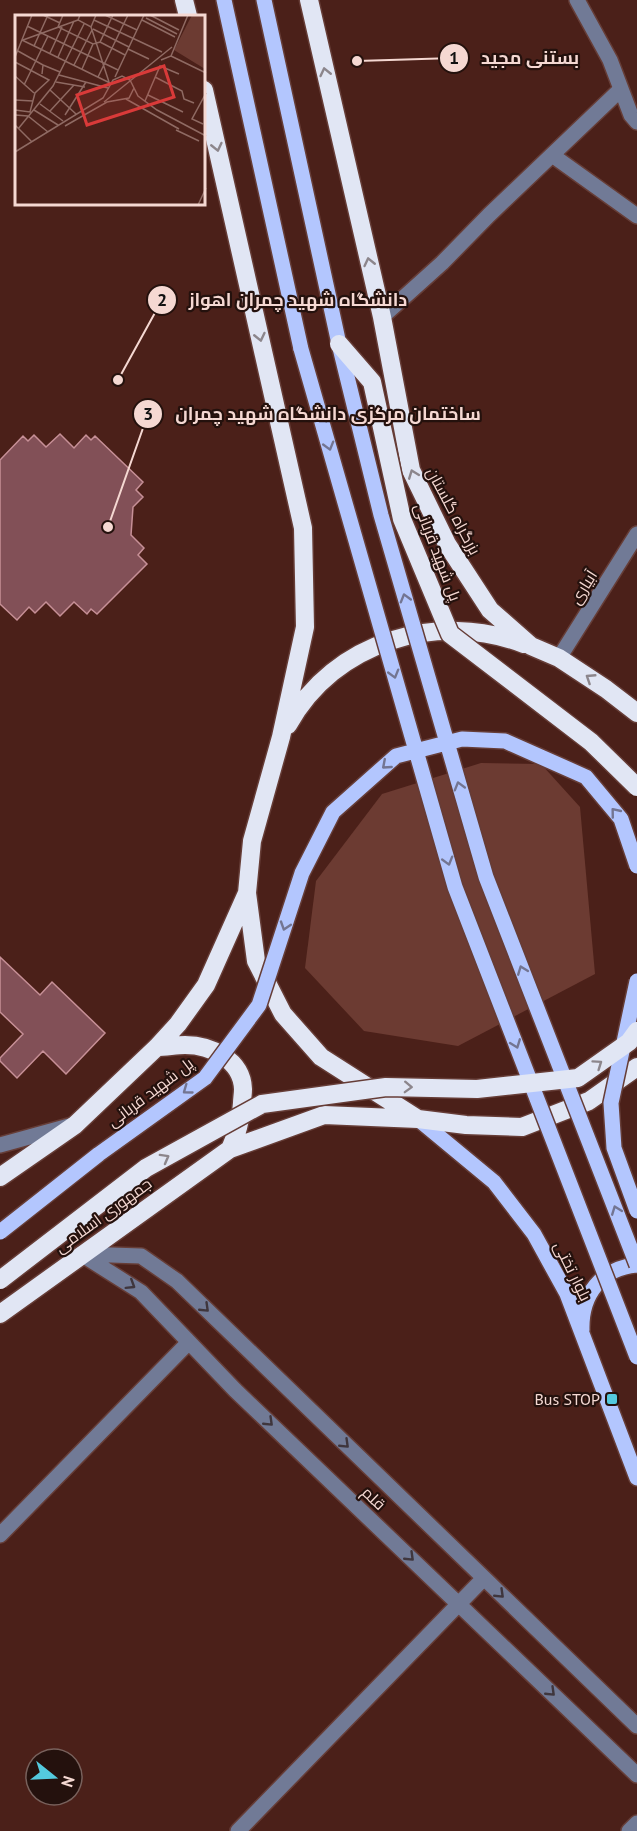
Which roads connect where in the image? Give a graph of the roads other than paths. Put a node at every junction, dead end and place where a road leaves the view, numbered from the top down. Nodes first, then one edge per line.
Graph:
1 (184, 0) edge
2 (224, 0) edge
3 (264, 0) edge
4 (309, 0) edge
5 (577, 0) edge
6 (188, 15) edge
7 (621, 89) junction
8 (206, 99) edge
9 (637, 122) edge
10 (552, 155) junction
11 (637, 216) edge
12 (382, 317) junction
13 (339, 344) junction
14 (637, 534) edge
15 (531, 646) junction
16 (559, 658) junction
17 (637, 713) edge
18 (281, 738) junction
19 (637, 787) edge
20 (637, 866) edge
21 (247, 893) junction
22 (637, 981) edge
23 (637, 1031) edge
24 (157, 1047) junction
25 (637, 1067) edge
26 (418, 1119) junction
27 (75, 1125) junction
28 (0, 1145) edge
29 (230, 1149) junction
30 (0, 1178) edge
31 (637, 1211) edge
32 (0, 1232) edge
33 (81, 1254) junction
34 (637, 1265) edge
35 (0, 1280) edge
36 (0, 1314) edge
37 (189, 1342) junction
38 (585, 1344) junction
39 (637, 1357) edge
40 (637, 1478) edge
41 (0, 1535) edge
42 (484, 1578) junction
43 (459, 1604) junction
44 (637, 1726) edge
45 (637, 1775) edge
46 (637, 1823) edge
47 (238, 1831) edge
48 (629, 1831) edge

1 - 6 highway
2 -> 39 main road, bridge
3 - 13 main road
12 -> 4 highway, بزرگراه گلستان
5 - 7 street
7 - 9 street
7 - 10 street
8 -> 18 highway
10 - 11 street
10 - 12 street
15 -> 12 highway, بزرگراه گلستان
13 - 19 highway, پل شهید قربانی, bridge
34 -> 13 main road, bridge
14 - 16 street, آبیاری
15 - 16 highway, بزرگراه گلستان
15 - 18 highway
17 -> 16 highway, بزرگراه گلستان
18 - 21 highway
20 -> 32 main road, پل شهید قربانی, bridge
21 - 24 highway
21 - 26 highway
22 - 31 main road, bridge
35 -> 23 highway, bridge
24 - 27 highway
24 - 29 highway
25 - 26 highway, جمهوری اسلامی
26 - 29 highway, جمهوری اسلامی
26 - 38 main road, بلوار تختی
27 - 28 street
27 - 30 highway
29 - 33 highway, جمهوری اسلامی
33 - 36 highway, جمهوری اسلامی
33 -> 37 street, قلم
33 -> 42 street
34 - 38 main road
37 - 41 street
37 -> 43 street, قلم
38 - 40 main road, بلوار تختی
42 - 43 street
42 -> 44 street
43 -> 45 street, قلم
43 - 47 street
46 - 48 street

